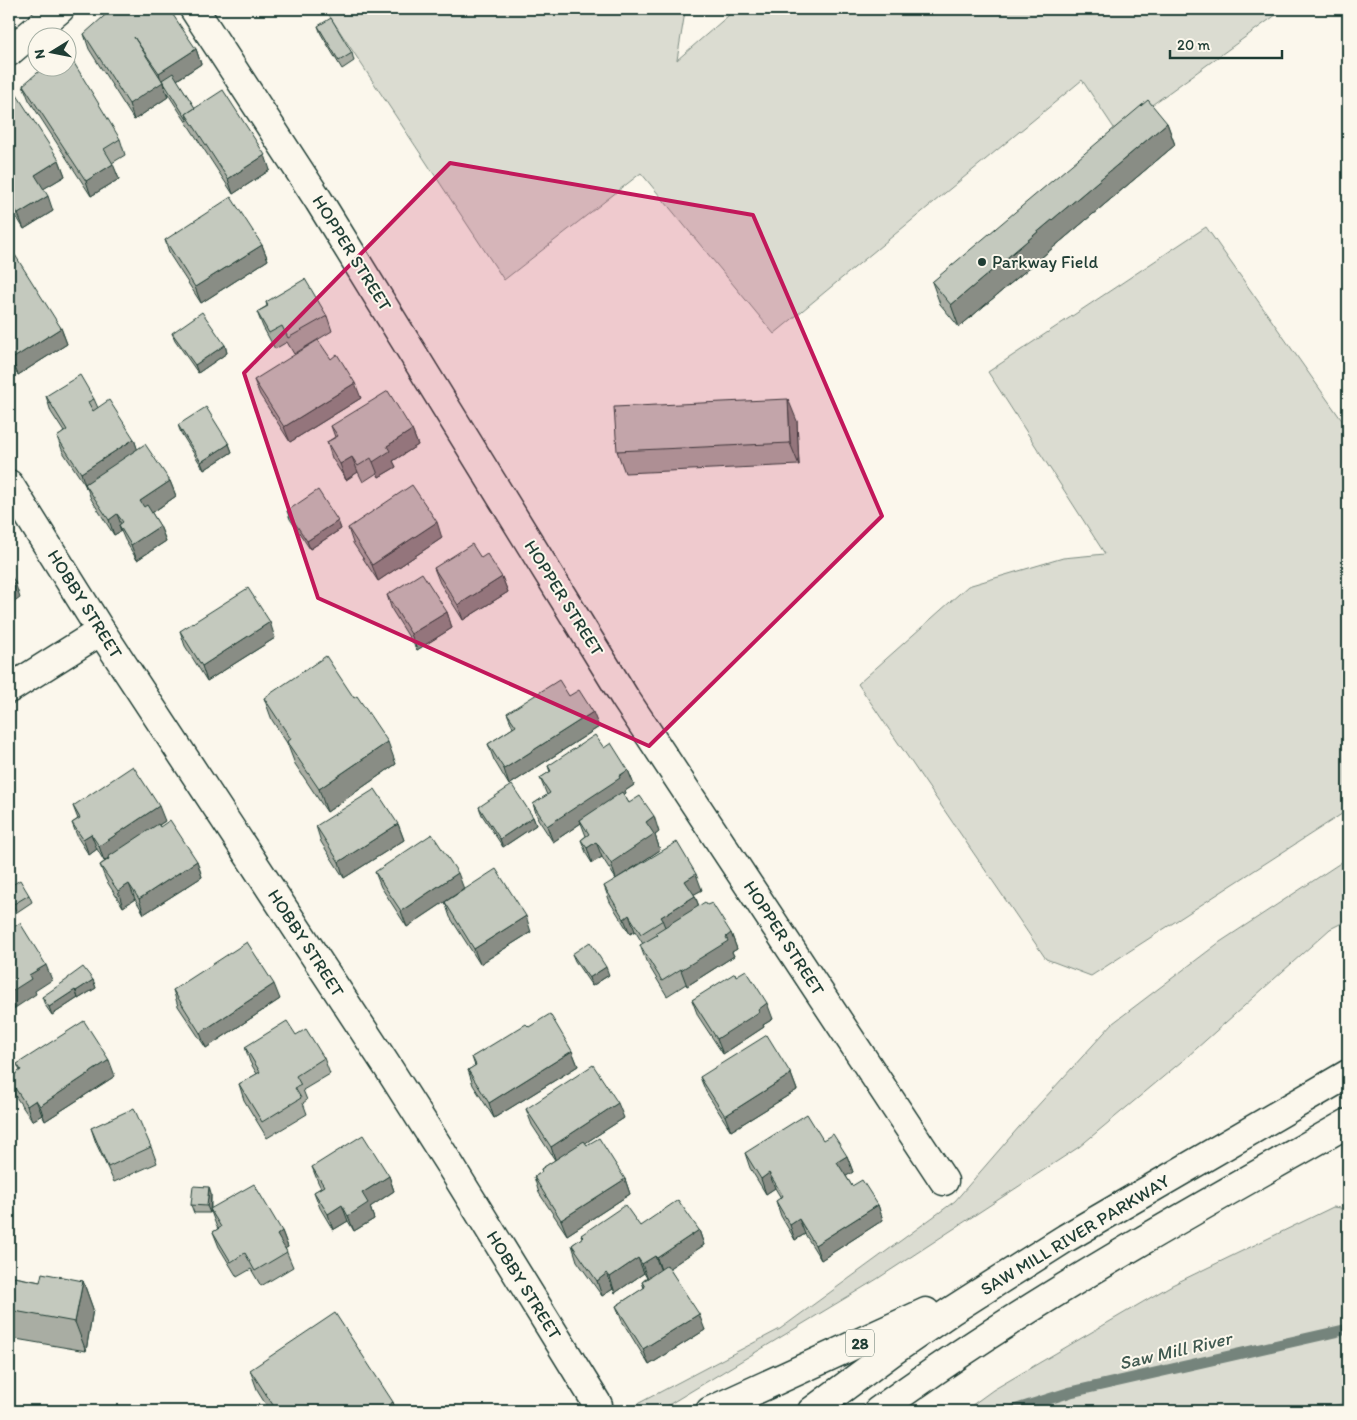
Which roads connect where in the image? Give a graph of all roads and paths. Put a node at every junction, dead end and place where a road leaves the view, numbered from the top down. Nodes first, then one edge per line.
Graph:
1 (60, 9) edge
2 (194, 9) edge
3 (9, 52) edge
4 (9, 484) edge
5 (101, 632) junction
6 (9, 689) edge
7 (1348, 1074) edge
8 (1348, 1123) edge
9 (944, 1181) dead end
10 (1009, 1274) junction
11 (598, 1405) dead end
12 (710, 1411) edge
13 (812, 1411) edge
14 (878, 1411) edge

1 - 3 main road
2 - 9 main road, HOPPER STREET
4 - 5 main road, HOBBY STREET
5 - 6 main road
5 - 11 main road, HOBBY STREET
7 - 10 main road, SAW MILL RIVER PARKWAY
8 - 14 main road
10 - 12 main road, 28
10 - 13 main road, SAW MILL RIVER PARKWAY

